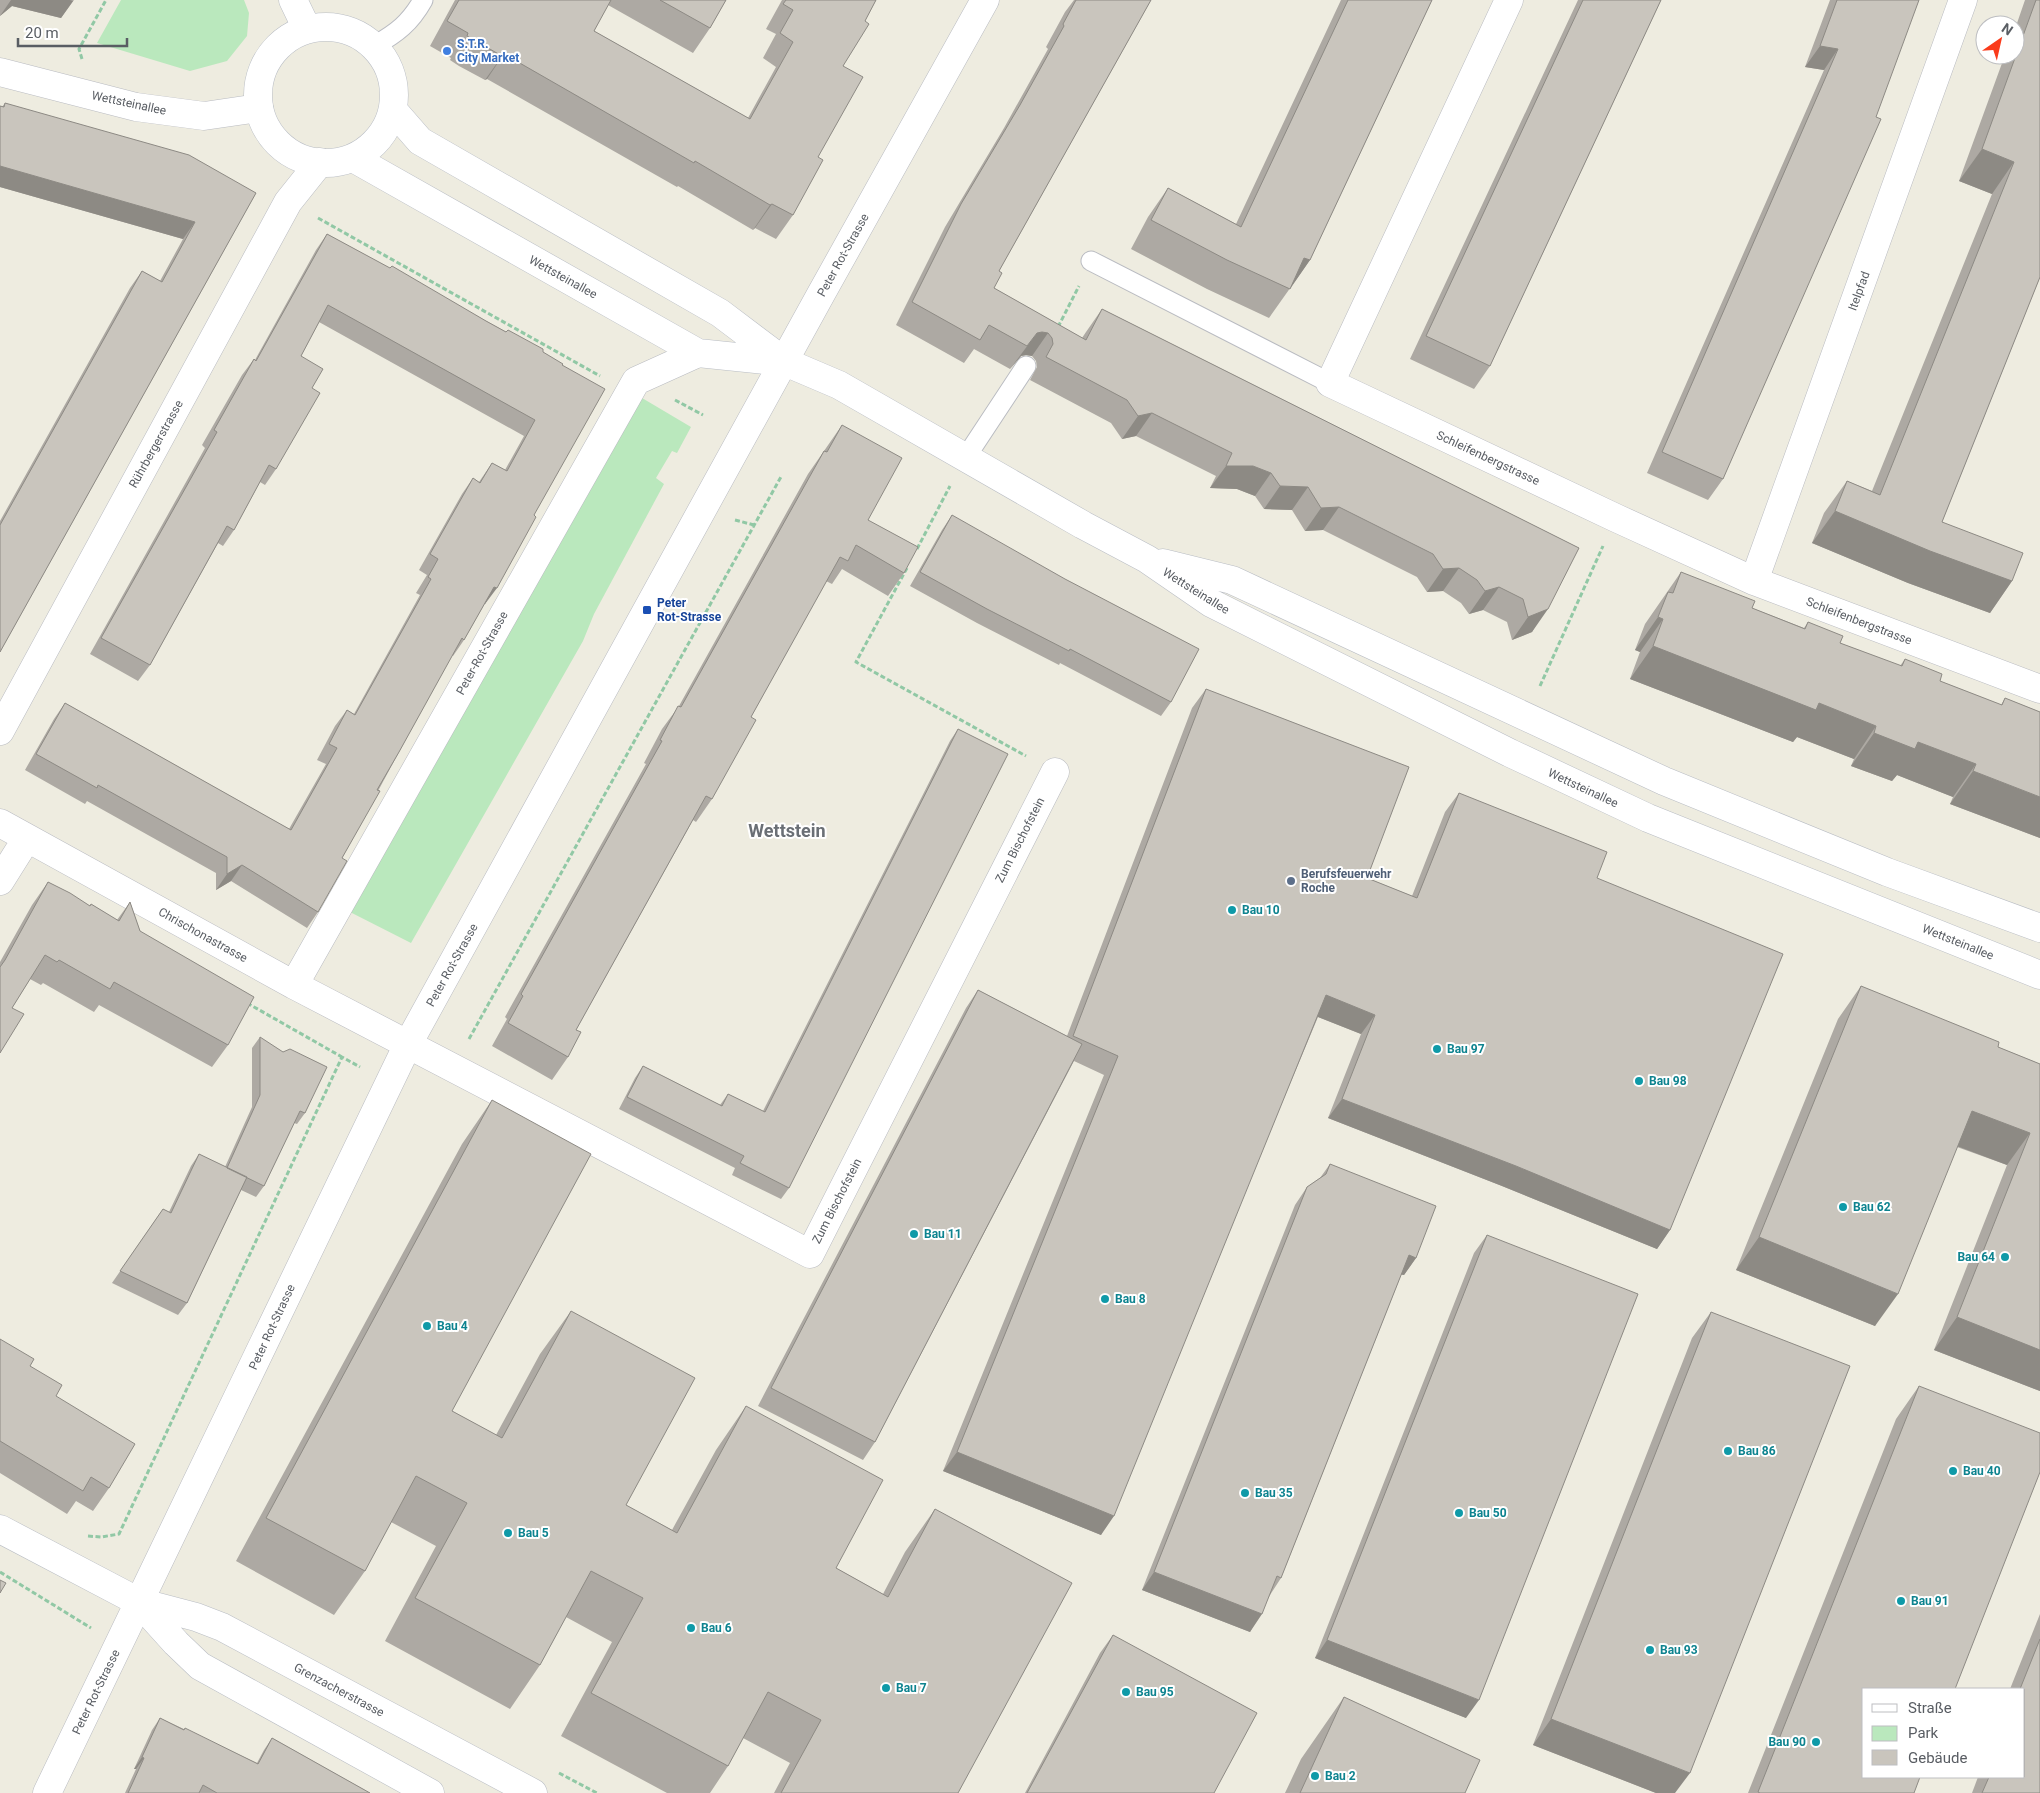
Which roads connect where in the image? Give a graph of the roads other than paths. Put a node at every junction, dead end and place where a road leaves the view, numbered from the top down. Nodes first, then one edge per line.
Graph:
1 (293, 0) edge
2 (423, 0) edge
3 (985, 0) edge
4 (1509, 0) edge
5 (1963, 0) edge
6 (307, 29) junction
7 (374, 46) junction
8 (0, 72) edge
9 (259, 108) junction
10 (393, 110) junction
11 (353, 158) junction
12 (320, 162) junction
13 (1091, 260) road end
14 (698, 354) junction
15 (785, 362) junction
16 (1026, 366) edge
17 (1330, 383) junction
18 (966, 457) junction
19 (1147, 559) junction
20 (1754, 581) junction
21 (2040, 689) edge
22 (0, 731) edge
23 (1055, 772) road end
24 (0, 822) edge
25 (27, 838) junction
26 (0, 881) edge
27 (2040, 928) edge
28 (2040, 975) edge
29 (294, 985) junction
30 (408, 1044) junction
31 (0, 1530) edge
32 (139, 1602) junction
33 (48, 1793) edge
34 (430, 1793) edge
35 (533, 1793) edge

1 - 6 street
2 - 7 lane
3 - 15 street, Peter Rot-Strasse
4 - 17 street
5 - 20 street, Itelpfad
6 - 7 street
6 - 9 street
7 - 10 street
8 - 9 street, Wettsteinallee
9 - 12 street
10 - 11 street
10 - 15 street, Wettsteinallee
11 - 12 street
11 - 14 street, Wettsteinallee
12 - 22 street, Rührbergerstrasse
13 - 17 lane
14 - 15 street, Wettsteinallee
14 - 29 street, Peter-Rot-Strasse
15 - 18 street, Wettsteinallee
15 - 30 street, Peter Rot-Strasse
16 - 18 lane
17 - 20 street, Schleifenbergstrasse
18 - 19 street, Wettsteinallee
19 - 27 street, Wettsteinallee
19 - 28 street, Wettsteinallee
20 - 21 street, Schleifenbergstrasse
23 - 30 street, Zum Bischofstein
24 - 25 street, Chrischonastrasse
25 - 26 street
25 - 29 street, Chrischonastrasse
29 - 30 street, Chrischonastrasse
30 - 32 street, Peter Rot-Strasse
31 - 32 street, Grenzacherstrasse
32 - 33 street, Peter Rot-Strasse
32 - 34 street, Grenzacherstrasse
32 - 35 street, Grenzacherstrasse

